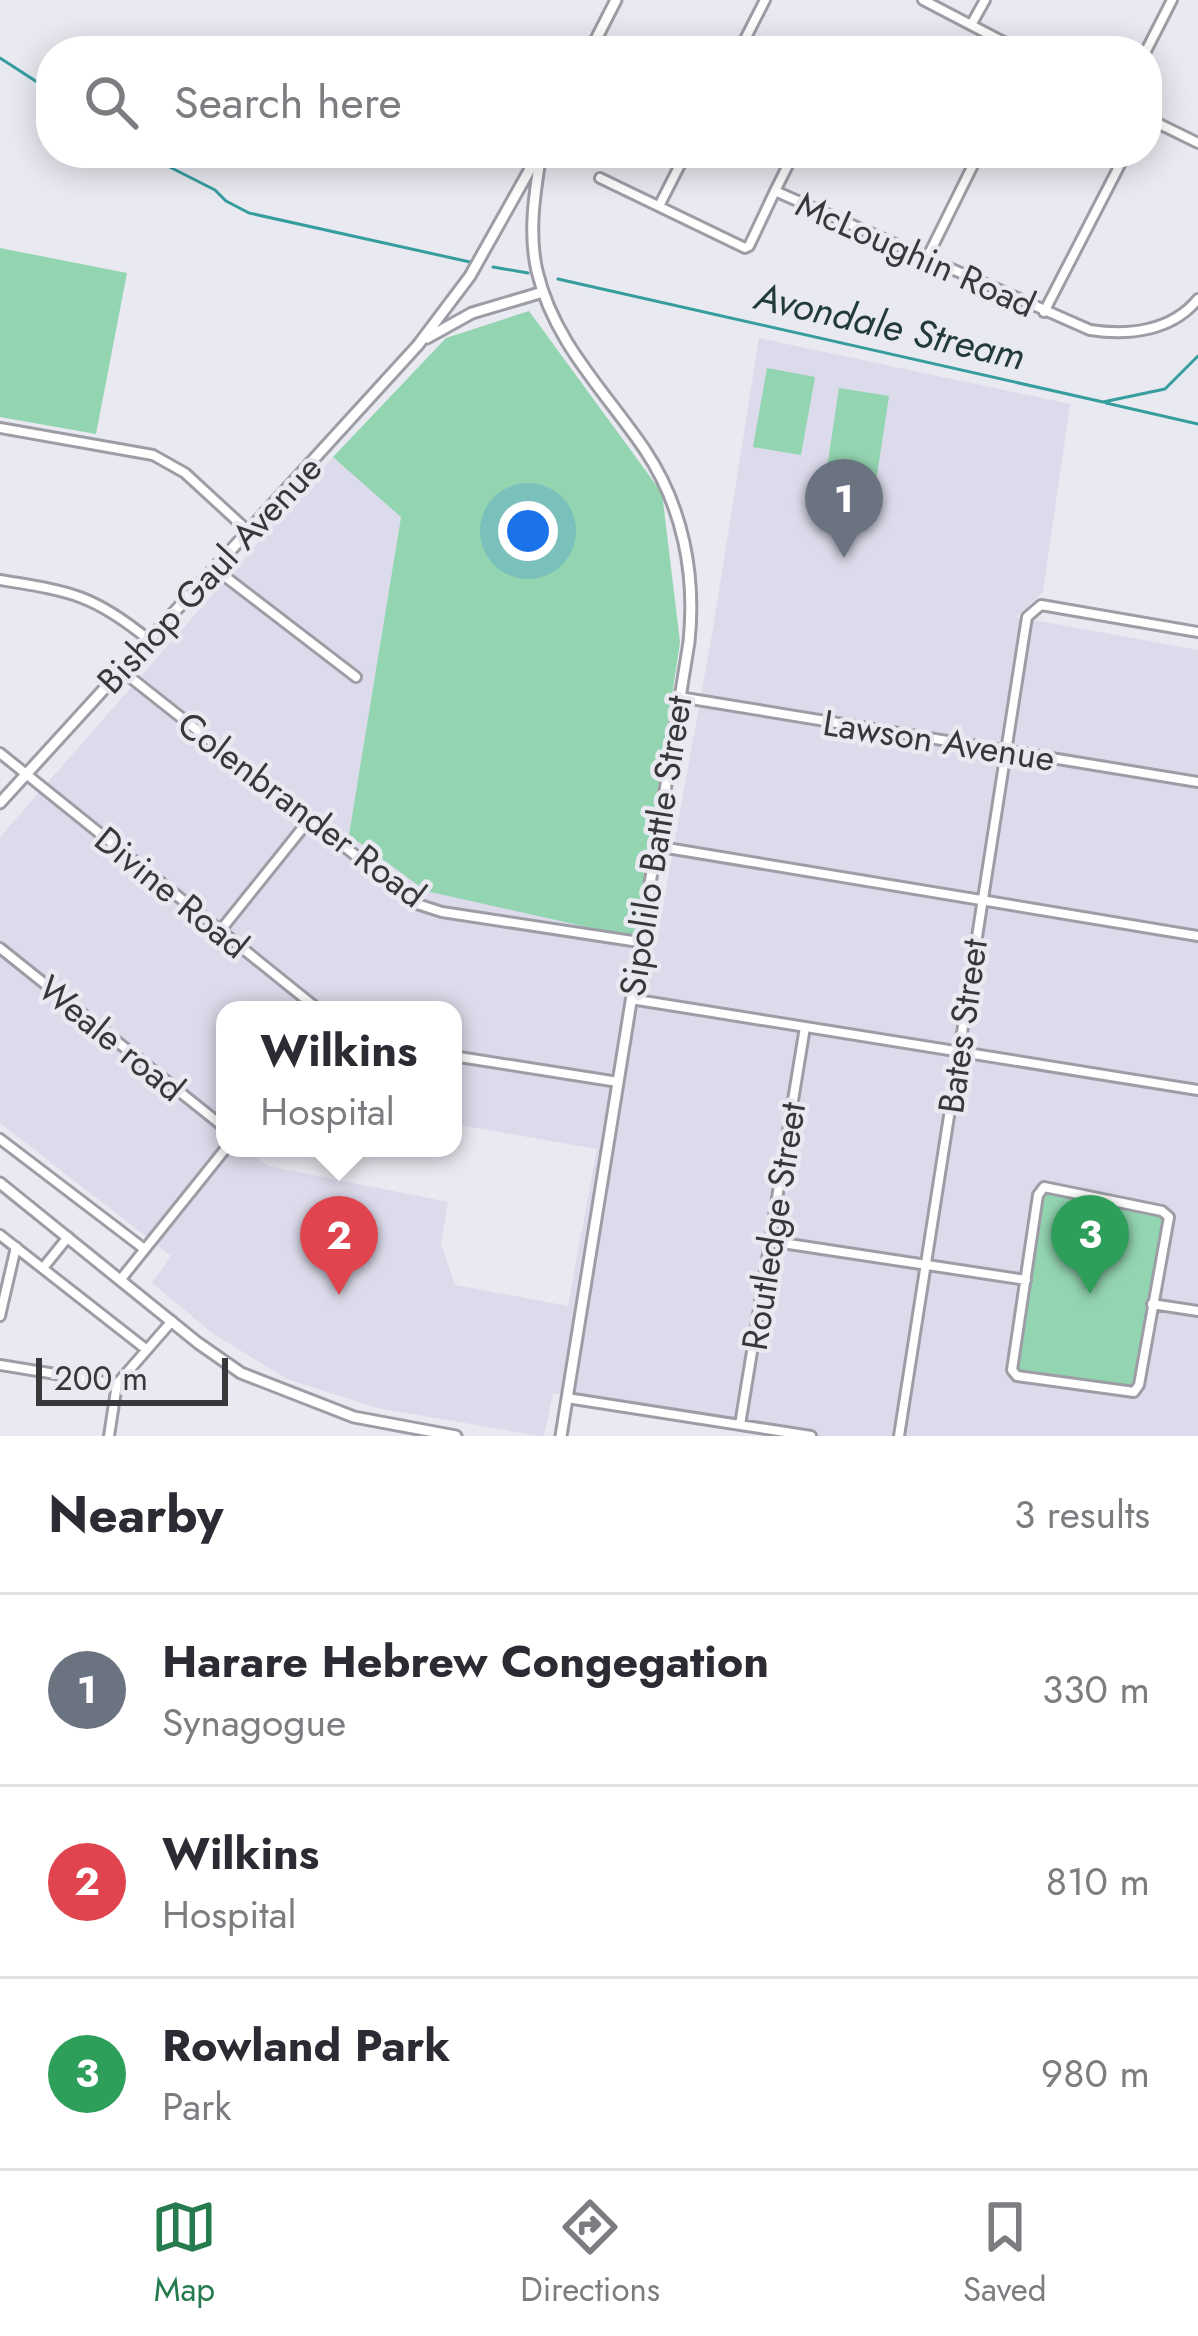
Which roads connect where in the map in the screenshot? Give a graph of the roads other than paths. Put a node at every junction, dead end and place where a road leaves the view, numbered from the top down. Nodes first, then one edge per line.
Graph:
1 (616, 0) edge
2 (765, 0) edge
3 (923, 0) edge
4 (985, 0) edge
5 (1172, 0) edge
6 (971, 26) junction
7 (598, 36) edge
8 (747, 36) edge
9 (991, 36) edge
10 (1154, 36) edge
11 (1162, 125) edge
12 (1198, 143) edge
13 (531, 168) edge
14 (539, 168) edge
15 (678, 168) edge
16 (787, 168) edge
17 (972, 168) edge
18 (1118, 168) edge
19 (600, 178) dead end
20 (776, 191) junction
21 (659, 206) junction
22 (927, 258) junction
23 (543, 292) junction
24 (1198, 299) edge
25 (1044, 312) junction
26 (418, 345) junction
27 (0, 428) edge
28 (248, 531) junction
29 (214, 568) junction
30 (0, 580) edge
31 (1198, 632) edge
32 (149, 640) junction
33 (121, 670) junction
34 (356, 676) dead end
35 (679, 697) junction
36 (1004, 751) junction
37 (0, 753) edge
38 (25, 775) junction
39 (1198, 782) edge
40 (0, 803) edge
41 (310, 819) junction
42 (656, 847) junction
43 (980, 903) junction
44 (220, 931) junction
45 (1198, 936) edge
46 (639, 942) junction
47 (0, 948) edge
48 (630, 998) junction
49 (308, 1001) edge
50 (805, 1027) junction
51 (959, 1051) junction
52 (462, 1057) edge
53 (618, 1082) junction
54 (1198, 1090) edge
55 (216, 1121) edge
56 (0, 1139) edge
57 (219, 1157) edge
58 (0, 1183) edge
59 (0, 1234) edge
60 (68, 1237) junction
61 (769, 1241) junction
62 (16, 1247) junction
63 (143, 1248) junction
64 (927, 1262) junction
65 (43, 1268) junction
66 (121, 1279) junction
67 (1027, 1280) junction
68 (1152, 1304) junction
69 (1198, 1311) edge
70 (0, 1316) edge
71 (172, 1321) junction
72 (147, 1350) junction
73 (0, 1365) edge
74 (117, 1384) junction
75 (567, 1398) junction
76 (740, 1425) junction
77 (109, 1436) edge
78 (456, 1436) edge
79 (561, 1436) edge
80 (812, 1436) edge
81 (899, 1436) edge

1 - 7 main road
2 - 8 street
3 - 6 street
4 - 6 street
5 - 10 street
6 - 9 street
11 - 12 street
13 - 26 main road
14 - 23 main road
15 - 21 street
16 - 20 street
17 - 22 street
18 - 25 street
19 - 21 street, McLoughin Road
20 - 21 street, McLoughin Road
20 - 22 street, McLoughin Road
22 - 25 street, McLoughin Road
23 - 26 main road
23 - 35 main road, Sipolilo Battle Street
24 - 25 street, McLoughin Road
26 - 28 main road, Bishop Gaul Avenue
27 - 28 street
28 - 29 main road, Bishop Gaul Avenue
29 - 32 main road, Bishop Gaul Avenue
29 - 34 street
30 - 32 street
31 - 36 street, Bates Street
32 - 33 main road, Bishop Gaul Avenue
33 - 38 main road, Bishop Gaul Avenue
33 - 41 street, Colenbrander Road
35 - 36 street, Lawson Avenue
35 - 42 main road, Sipolilo Battle Street
36 - 39 street, Lawson Avenue
36 - 43 street, Bates Street
37 - 38 street, Divine Road
38 - 40 main road, Bishop Gaul Avenue
38 - 44 street, Divine Road
41 - 44 street
41 - 46 street, Colenbrander Road
42 - 43 street
42 - 46 main road, Sipolilo Battle Street
43 - 45 street
43 - 51 street, Bates Street
44 - 49 street, Divine Road
46 - 48 main road, Sipolilo Battle Street
47 - 55 street, Weale road
48 - 50 street
48 - 53 main road, Sipolilo Battle Street
50 - 51 street
50 - 61 street, Routledge Street
51 - 54 street
51 - 64 street, Bates Street
52 - 53 street
53 - 75 main road, Sipolilo Battle Street
56 - 63 street
57 - 63 street
58 - 60 main road
59 - 62 street
60 - 65 street
60 - 66 main road
61 - 64 street
61 - 76 street, Routledge Street
62 - 65 street
62 - 70 street
63 - 66 street
64 - 67 street
64 - 81 street, Bates Street
65 - 72 street
66 - 71 main road
67 - 68 street
67 - 68 street
68 - 69 street
71 - 72 street
71 - 78 main road
72 - 74 street
73 - 74 street
74 - 77 street
75 - 76 street
75 - 79 main road, Sipolilo Battle Street
76 - 80 street

